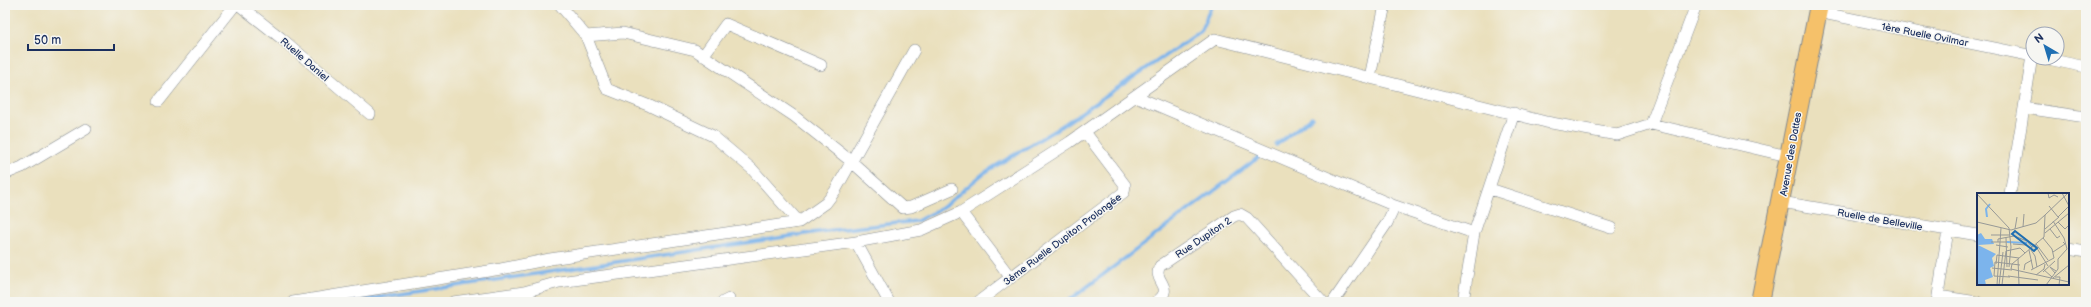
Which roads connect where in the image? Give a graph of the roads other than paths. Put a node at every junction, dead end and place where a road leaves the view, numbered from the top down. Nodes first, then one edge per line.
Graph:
1 (235, 5) edge
2 (239, 5) edge
3 (560, 5) edge
4 (1385, 5) edge
5 (1696, 5) edge
6 (1819, 9) edge
7 (586, 36) junction
8 (914, 50) dead end
9 (2025, 55) edge
10 (703, 56) junction
11 (2065, 63) edge
12 (821, 65) dead end
13 (2034, 66) edge
14 (2086, 67) edge
15 (1370, 77) junction
16 (1136, 96) junction
17 (159, 101) dead end
18 (2024, 108) junction
19 (1514, 113) junction
20 (370, 114) dead end
21 (2086, 117) edge
22 (1651, 124) junction
23 (86, 129) dead end
24 (1085, 132) junction
25 (1788, 156) junction
26 (852, 162) junction
27 (5, 174) edge
28 (952, 189) dead end
29 (1490, 189) junction
30 (2010, 193) edge
31 (1781, 202) junction
32 (1395, 206) junction
33 (961, 212) junction
34 (799, 222) junction
35 (1611, 228) dead end
36 (1948, 230) junction
37 (1474, 233) junction
38 (1977, 235) edge
39 (856, 242) junction
40 (2069, 249) edge
41 (2086, 252) edge
42 (1011, 278) junction
43 (524, 292) junction
44 (495, 299) edge
45 (1938, 299) edge
46 (293, 302) edge
47 (453, 302) edge
48 (533, 302) edge
49 (888, 302) edge
50 (978, 302) edge
51 (1156, 302) edge
52 (1323, 302) edge
53 (1334, 302) edge
54 (1463, 302) edge
55 (1760, 302) edge
56 (1977, 302) edge

1 - 17 street
2 - 20 street, Ruelle Daniel
3 - 7 street
4 - 15 street
5 - 22 street
6 - 9 street, 1ère Ruelle Ovilmar
6 - 25 main road, Avenue des Dattes
7 - 10 street
7 - 34 street
8 - 26 street
10 - 12 street
10 - 26 street
11 - 14 street, 1ère Ruelle Ovilmar
13 - 18 street
15 - 16 street
15 - 19 street
16 - 24 street
16 - 32 street
18 - 21 street
18 - 30 street
19 - 22 street
19 - 29 street
22 - 25 street
23 - 27 street
24 - 33 street
24 - 42 street, 3ème Ruelle Dupiton Prolongée
25 - 31 main road, Avenue des Dattes
26 - 28 street
26 - 34 street
29 - 35 street
29 - 37 street
31 - 36 street, Ruelle de Belleville
31 - 55 main road, Avenue des Dattes
32 - 37 street
32 - 53 street
33 - 39 street
33 - 42 street
34 - 46 street
36 - 38 street, Ruelle de Belleville
36 - 45 street
37 - 54 street
39 - 43 street
39 - 49 street
40 - 41 street
42 - 50 street, 3ème Ruelle Dupiton Prolongée
43 - 44 street
43 - 48 street
44 - 47 street
45 - 56 street
51 - 52 street, Rue Dupiton 2

